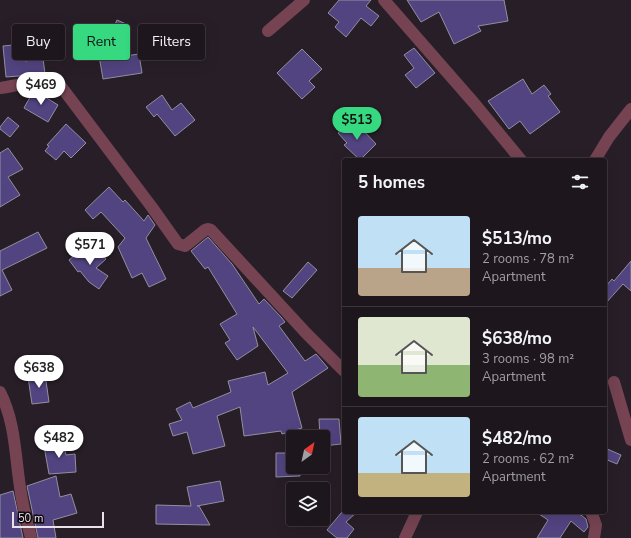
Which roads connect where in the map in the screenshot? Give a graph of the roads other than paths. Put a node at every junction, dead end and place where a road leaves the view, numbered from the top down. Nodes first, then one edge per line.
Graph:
1 (304, 0) edge
2 (387, 1) edge
3 (268, 31) dead end
4 (0, 88) edge
5 (631, 108) edge
6 (519, 158) edge
7 (596, 158) edge
8 (342, 369) edge
9 (614, 382) dead end
10 (0, 392) edge
11 (631, 440) edge
12 (416, 514) edge
13 (592, 514) dead end
14 (31, 538) edge
15 (405, 538) edge
16 (594, 538) edge

1 - 3 street
2 - 6 street
4 - 8 street
5 - 7 street
9 - 11 street
10 - 14 street
12 - 15 street
13 - 16 street

